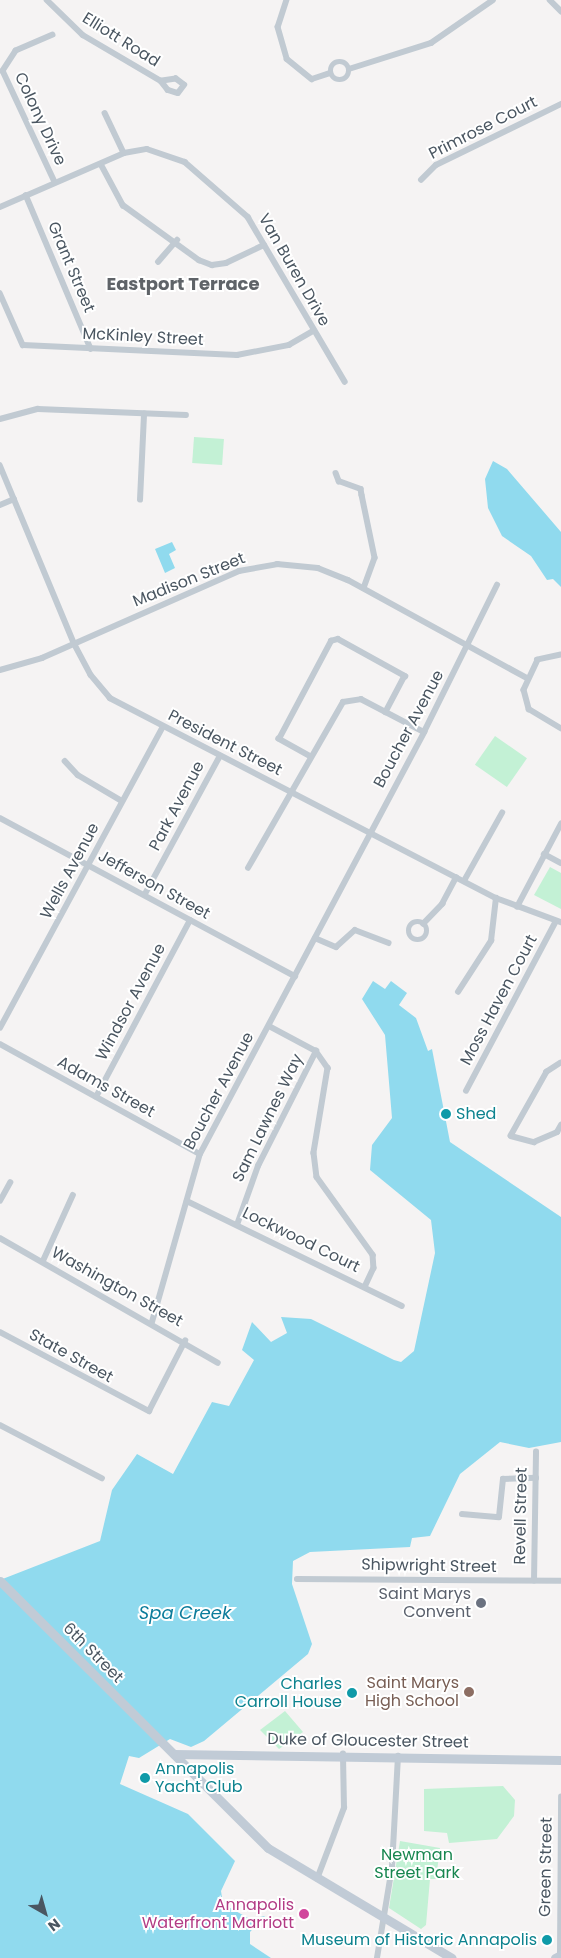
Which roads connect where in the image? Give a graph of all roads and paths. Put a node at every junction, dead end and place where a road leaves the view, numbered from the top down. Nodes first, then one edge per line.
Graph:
1 (47, 0) edge
2 (287, 0) edge
3 (493, 0) edge
4 (550, 0) edge
5 (561, 11) edge
6 (53, 36) dead end
7 (349, 69) junction
8 (330, 73) junction
9 (161, 81) dead end
10 (561, 104) edge
11 (105, 113) dead end
12 (124, 153) junction
13 (101, 164) junction
14 (421, 180) dead end
15 (55, 182) junction
16 (26, 195) junction
17 (0, 207) edge
18 (177, 240) junction
19 (264, 245) junction
20 (158, 262) dead end
21 (0, 294) edge
22 (313, 330) junction
23 (91, 349) junction
24 (345, 382) dead end
25 (144, 414) junction
26 (186, 415) dead end
27 (0, 419) edge
28 (0, 465) edge
29 (336, 473) dead end
30 (14, 499) junction
31 (140, 500) dead end
32 (0, 505) edge
33 (497, 585) dead end
34 (364, 588) junction
35 (74, 643) junction
36 (470, 643) junction
37 (561, 655) edge
38 (0, 670) edge
39 (527, 678) junction
40 (386, 712) junction
41 (163, 727) junction
42 (561, 728) edge
43 (424, 732) junction
44 (220, 756) junction
45 (311, 756) junction
46 (65, 761) dead end
47 (292, 792) junction
48 (122, 801) junction
49 (502, 813) dead end
50 (0, 818) edge
51 (561, 824) edge
52 (370, 833) junction
53 (544, 854) junction
54 (561, 863) edge
55 (89, 864) junction
56 (248, 868) dead end
57 (456, 878) junction
58 (464, 881) junction
59 (145, 894) junction
60 (496, 898) junction
61 (517, 907) junction
62 (190, 920) junction
63 (558, 922) edge
64 (423, 924) dead end
65 (315, 938) junction
66 (389, 943) dead end
67 (295, 976) junction
68 (458, 992) dead end
69 (269, 1026) junction
70 (0, 1028) edge
71 (0, 1044) edge
72 (316, 1051) junction
73 (561, 1063) edge
74 (466, 1091) dead end
75 (96, 1097) junction
76 (561, 1125) edge
77 (200, 1154) junction
78 (10, 1183) dead end
79 (73, 1195) dead end
80 (0, 1200) edge
81 (187, 1201) junction
82 (237, 1225) junction
83 (0, 1238) edge
84 (43, 1261) junction
85 (365, 1287) junction
86 (402, 1306) dead end
87 (152, 1322) junction
88 (0, 1332) edge
89 (185, 1341) junction
90 (218, 1363) dead end
91 (0, 1425) edge
92 (536, 1452) dead end
93 (102, 1478) dead end
94 (536, 1478) junction
95 (462, 1514) dead end
96 (297, 1579) dead end
97 (0, 1581) edge
98 (534, 1581) junction
99 (561, 1581) edge
100 (174, 1754) junction
101 (343, 1754) junction
102 (398, 1756) junction
103 (561, 1760) edge
104 (561, 1797) edge
105 (317, 1879) junction
106 (383, 1915) junction
107 (561, 1937) edge
108 (559, 1956) edge
109 (377, 1958) edge
110 (452, 1958) edge

1 - 9 street, Elliott Road
2 - 8 street
3 - 7 street
4 - 5 street
6 - 15 street, Colony Drive
7 - 8 street
7 - 8 street
10 - 14 street, Primrose Court
11 - 12 street
12 - 13 street, Van Buren Drive
12 - 19 street, Van Buren Drive
13 - 15 street, Van Buren Drive
13 - 18 street
15 - 16 street, Van Buren Drive
16 - 17 street, Van Buren Drive
16 - 23 street, Grant Street
18 - 19 street
18 - 20 street
19 - 22 street, Van Buren Drive
21 - 23 street, McKinley Street
22 - 23 street, McKinley Street
22 - 24 street, Van Buren Drive
25 - 26 street
25 - 27 street
25 - 31 street
28 - 30 street, President Street
29 - 34 street
30 - 32 street
30 - 35 street, President Street
33 - 36 street, Boucher Avenue
34 - 35 street, Madison Street
34 - 36 street, Madison Street
35 - 38 street, Madison Street
35 - 41 street, President Street
36 - 39 street, Madison Street
36 - 43 street, Boucher Avenue
37 - 39 street
39 - 42 street
40 - 43 street
40 - 45 street
40 - 45 street
41 - 44 street, President Street
41 - 48 street, Wells Avenue
43 - 52 street, Boucher Avenue
44 - 47 street, President Street
44 - 59 street, Park Avenue
45 - 47 street
46 - 48 street
47 - 52 street, President Street
47 - 56 street
48 - 55 street, Wells Avenue
49 - 58 street
50 - 55 street, Jefferson Street
51 - 53 street
52 - 57 street, President Street
52 - 65 street, Boucher Avenue
53 - 54 street
53 - 61 street
55 - 59 street, Jefferson Street
55 - 70 street, Wells Avenue
57 - 58 street, President Street
57 - 64 street
58 - 60 street, President Street
59 - 62 street, Jefferson Street
60 - 61 street, President Street
60 - 68 street
61 - 63 street, President Street
62 - 67 street, Jefferson Street
62 - 75 street, Windsor Avenue
63 - 74 street, Moss Haven Court
65 - 66 street
65 - 67 street, Boucher Avenue
67 - 69 street, Boucher Avenue
69 - 72 street
69 - 77 street, Boucher Avenue
71 - 75 street, Adams Street
72 - 82 street, Sam Lawnes Way
72 - 85 street
73 - 76 street
75 - 77 street, Adams Street
77 - 81 street, Boucher Avenue
78 - 80 street
79 - 84 street
81 - 82 street, Lockwood Court
81 - 87 street, Boucher Avenue
82 - 85 street, Lockwood Court
83 - 84 street, Washington Street
84 - 87 street, Washington Street
85 - 86 street, Lockwood Court
87 - 89 street, Washington Street
88 - 89 street, State Street
89 - 90 street, Washington Street
91 - 93 street
92 - 94 street, Revell Street
94 - 95 street
94 - 98 street, Revell Street
96 - 98 street, Shipwright Street
97 - 100 main road, 6th Street
98 - 99 street, Shipwright Street
100 - 101 main road, Duke of Gloucester Street
100 - 105 main road, 6th Street
101 - 102 main road, Duke of Gloucester Street
101 - 105 street
102 - 103 main road, Duke of Gloucester Street
102 - 106 street
104 - 107 street, Green Street
105 - 106 main road, 6th Street
106 - 109 street
106 - 110 main road, 6th Street
107 - 108 street, Green Street

